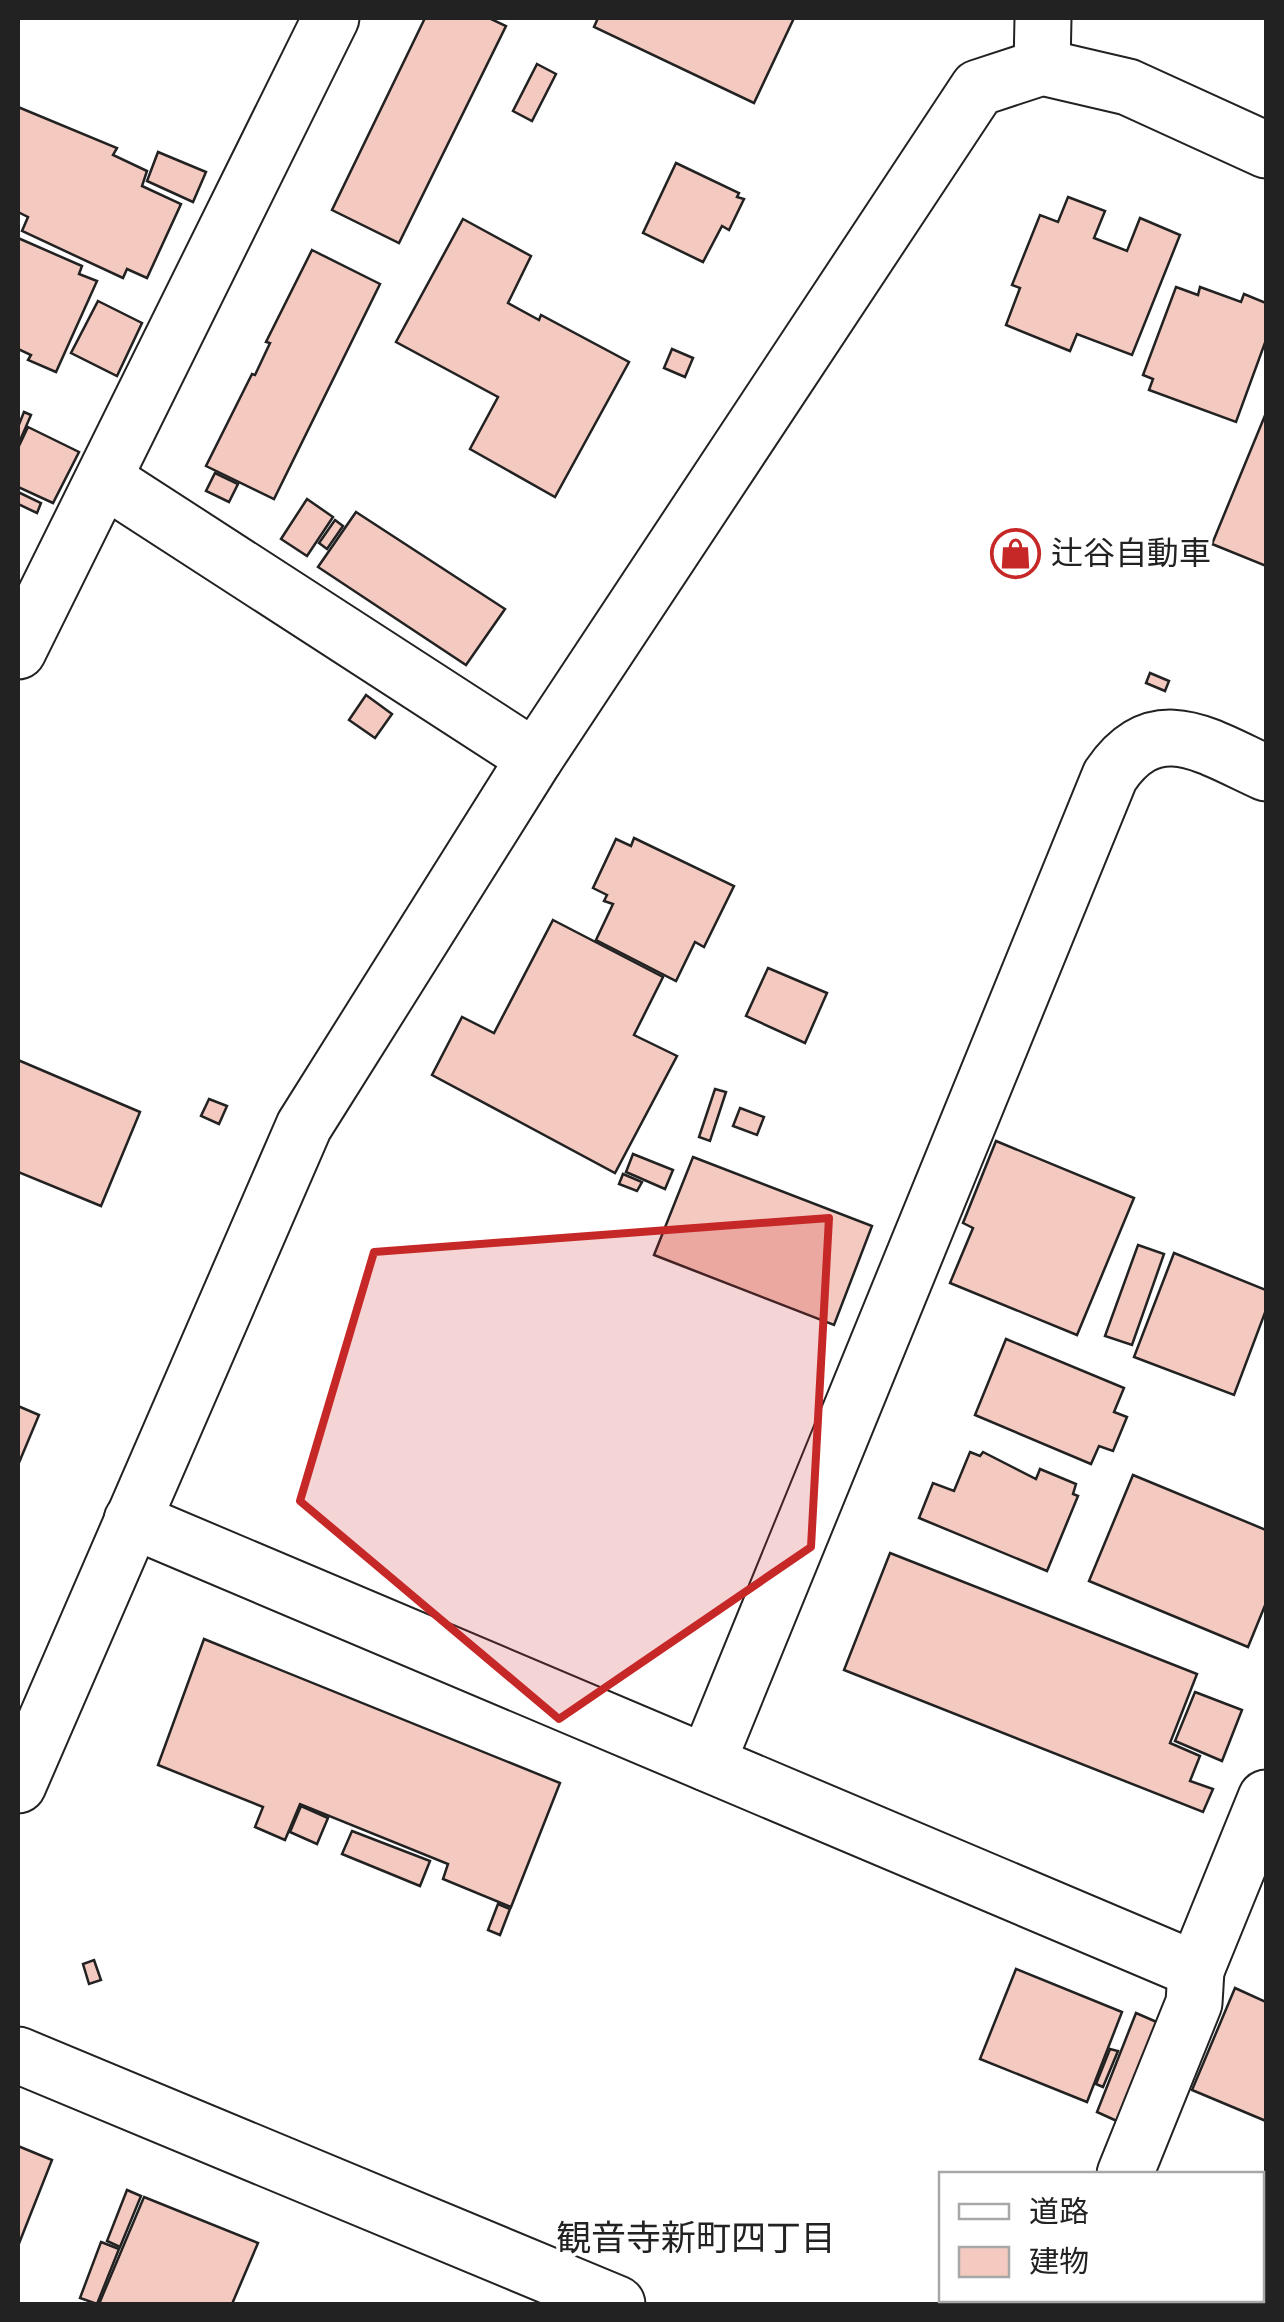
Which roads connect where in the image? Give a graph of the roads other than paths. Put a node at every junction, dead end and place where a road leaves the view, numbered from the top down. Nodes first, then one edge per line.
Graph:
1 (332, 18) edge
2 (1042, 42) edge
3 (1266, 150) edge
4 (104, 479) junction
5 (18, 651) edge
6 (535, 758) junction
7 (1266, 773) edge
8 (132, 1520) junction
9 (707, 1763) junction
10 (18, 1785) edge
11 (1266, 1798) edge
12 (1196, 1970) junction
13 (18, 2055) edge
14 (1126, 2172) edge
15 (617, 2304) edge

1 - 4 street
2 - 3 street
2 - 6 street
4 - 5 street
4 - 6 street
6 - 8 street
7 - 9 street
8 - 9 street
8 - 10 street
9 - 12 street
11 - 12 street
12 - 14 street
13 - 15 street

